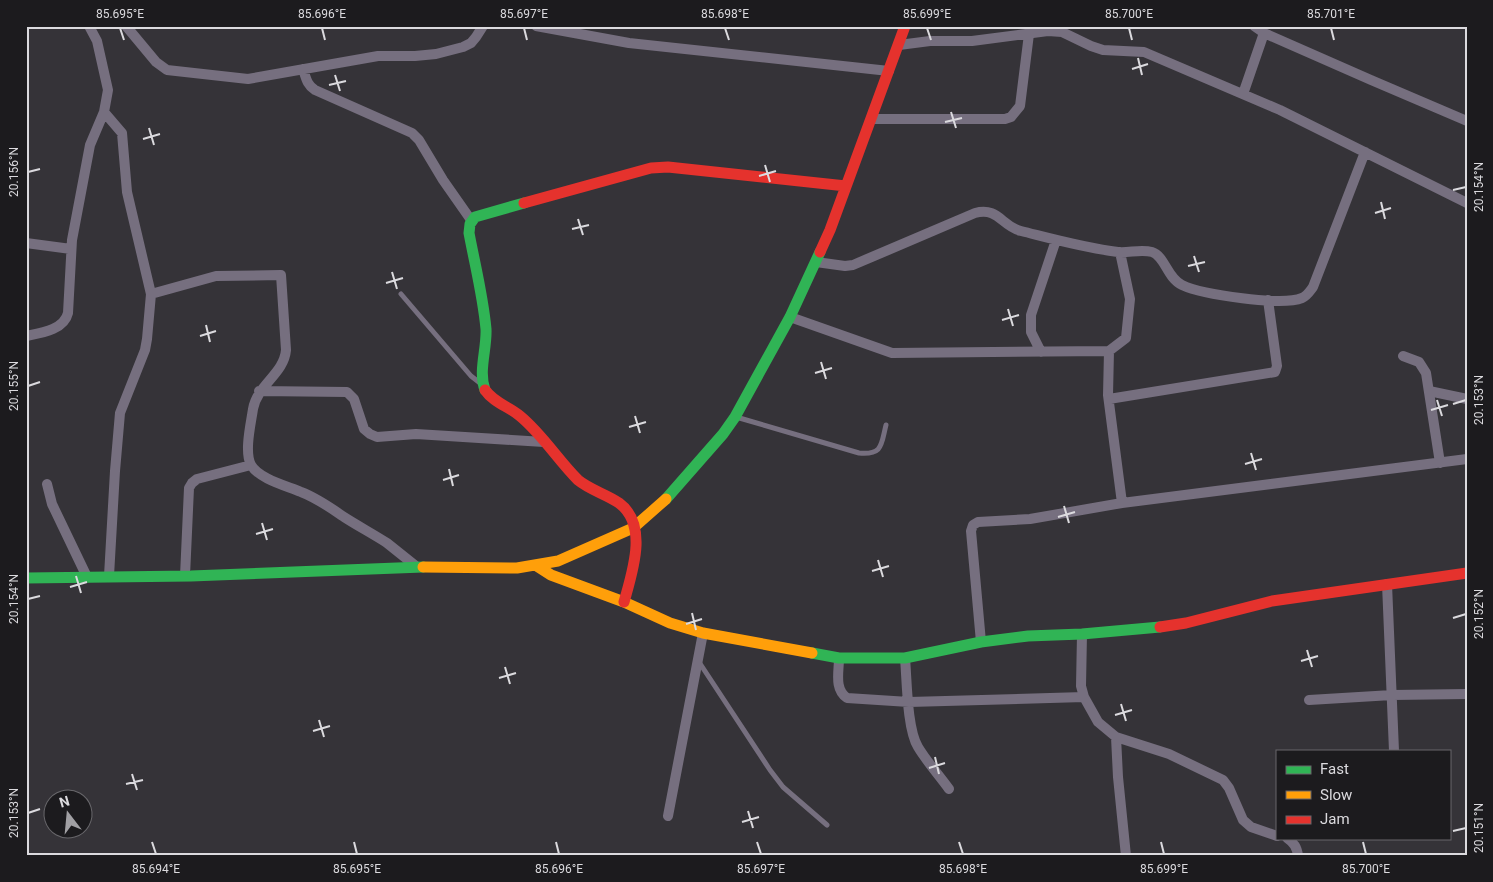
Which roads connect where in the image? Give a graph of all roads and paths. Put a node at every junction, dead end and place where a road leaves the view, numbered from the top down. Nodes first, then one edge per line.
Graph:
1 (89, 26) edge
2 (126, 26) edge
3 (483, 26) edge
4 (536, 26) edge
5 (905, 26) edge
6 (1254, 26) edge
7 (1264, 33) junction
8 (1029, 34) junction
9 (899, 45) junction
10 (303, 69) junction
11 (889, 70) junction
12 (1243, 94) junction
13 (104, 112) junction
14 (871, 119) junction
15 (1467, 120) edge
16 (1366, 152) junction
17 (846, 186) junction
18 (1467, 203) edge
19 (471, 220) junction
20 (1056, 240) junction
21 (26, 243) edge
22 (71, 249) junction
23 (1120, 252) junction
24 (816, 262) junction
25 (151, 294) junction
26 (401, 294) dead end
27 (1268, 300) junction
28 (790, 317) junction
29 (26, 336) edge
30 (1110, 351) junction
31 (1041, 352) junction
32 (1404, 356) dead end
33 (483, 384) junction
34 (259, 391) junction
35 (1429, 391) junction
36 (1108, 399) junction
37 (1467, 399) edge
38 (735, 417) junction
39 (886, 425) dead end
40 (544, 442) junction
41 (1467, 459) edge
42 (1440, 463) junction
43 (251, 465) junction
44 (47, 484) dead end
45 (1122, 503) junction
46 (633, 528) junction
47 (537, 566) junction
48 (417, 567) junction
49 (1467, 572) edge
50 (109, 576) junction
51 (185, 576) junction
52 (87, 577) junction
53 (26, 578) edge
54 (1387, 584) junction
55 (624, 602) junction
56 (703, 633) junction
57 (1082, 634) junction
58 (981, 642) junction
59 (839, 658) junction
60 (905, 658) junction
61 (698, 660) junction
62 (1467, 694) edge
63 (1392, 695) junction
64 (1084, 697) junction
65 (1309, 700) dead end
66 (909, 702) junction
67 (1116, 737) junction
68 (1394, 750) edge
69 (949, 788) dead end
70 (668, 816) dead end
71 (827, 825) dead end
72 (1276, 836) edge
73 (1290, 840) edge
74 (1126, 856) edge
75 (1298, 856) edge

1 - 13 street
2 - 10 street
3 - 10 street
4 - 11 street
5 - 9 street
6 - 7 street
7 - 12 street
7 - 15 street
8 - 9 street
8 - 12 street
8 - 14 street
9 - 11 street
10 - 19 street
11 - 14 street
12 - 16 street
13 - 22 street
13 - 25 street
14 - 17 street
16 - 18 street
16 - 27 street
17 - 19 street
17 - 24 street
19 - 33 street
20 - 23 street
20 - 24 street
20 - 31 street
21 - 22 street
22 - 29 street
23 - 27 street
23 - 30 street
24 - 28 street
25 - 34 street
25 - 50 street
26 - 33 lane
27 - 36 street
28 - 31 street
28 - 38 street
30 - 31 street
30 - 36 street
32 - 35 street
33 - 40 street
34 - 40 street
34 - 43 street
35 - 37 street
35 - 42 street
36 - 45 street
38 - 39 lane
38 - 46 street
40 - 46 street
41 - 42 street
42 - 45 street
43 - 48 street
43 - 51 street
44 - 52 street
45 - 58 street
46 - 47 street
46 - 55 street
47 - 48 street
47 - 55 street
48 - 51 street
49 - 54 street
50 - 51 street
50 - 52 street
52 - 53 street
54 - 57 street
54 - 63 street
55 - 56 street
56 - 59 street
56 - 61 street
57 - 58 street
57 - 64 street
58 - 60 street
59 - 60 street
59 - 66 street
60 - 66 street
61 - 70 street
61 - 71 lane
62 - 63 street
63 - 65 street
63 - 68 street
64 - 66 street
64 - 67 street
66 - 69 street
67 - 72 street
67 - 74 street
73 - 75 street

